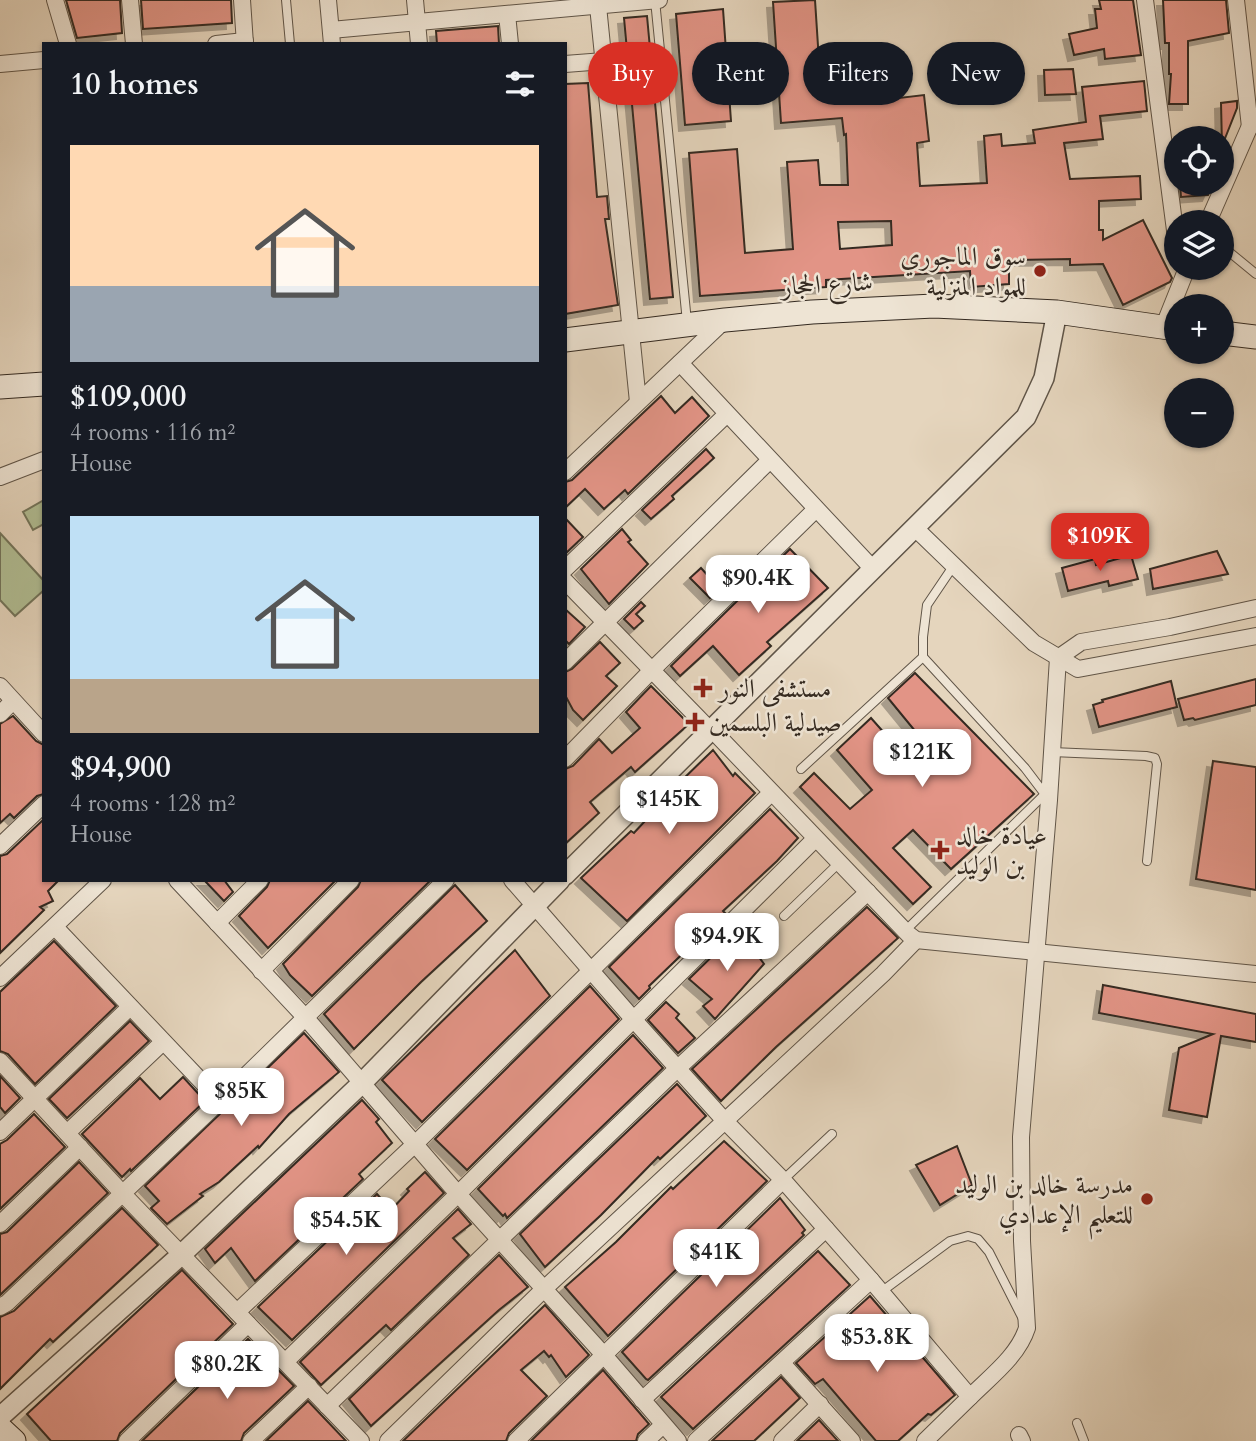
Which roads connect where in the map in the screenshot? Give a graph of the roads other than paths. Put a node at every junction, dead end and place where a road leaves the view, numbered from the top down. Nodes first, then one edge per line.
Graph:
1 (55, 0) edge
2 (130, 0) edge
3 (242, 0) edge
4 (286, 0) edge
5 (328, 0) edge
6 (415, 0) edge
7 (657, 0) edge
8 (1145, 0) edge
9 (1236, 0) edge
10 (598, 6) junction
11 (507, 14) junction
12 (417, 22) junction
13 (331, 37) edge
14 (67, 42) edge
15 (134, 42) edge
16 (245, 42) edge
17 (290, 42) edge
18 (419, 42) edge
19 (510, 42) edge
20 (602, 42) edge
21 (42, 60) edge
22 (588, 62) edge
23 (0, 64) edge
24 (567, 64) edge
25 (608, 105) edge
26 (1253, 119) edge
27 (1172, 210) edge
28 (1213, 210) edge
29 (1234, 256) edge
30 (1256, 274) edge
31 (1057, 312) junction
32 (725, 320) junction
33 (687, 324) junction
34 (1164, 328) edge
35 (631, 332) junction
36 (1234, 334) edge
37 (1256, 337) edge
38 (567, 340) edge
39 (680, 363) junction
40 (42, 384) edge
41 (0, 387) edge
42 (638, 402) junction
43 (727, 414) junction
44 (770, 460) junction
45 (42, 461) edge
46 (567, 470) edge
47 (0, 477) edge
48 (816, 509) junction
49 (915, 528) junction
50 (954, 565) junction
51 (567, 567) edge
52 (873, 569) junction
53 (567, 583) edge
54 (1254, 609) edge
55 (605, 621) junction
56 (1255, 636) edge
57 (923, 657) junction
58 (1058, 658) junction
59 (567, 660) edge
60 (651, 671) junction
61 (0, 686) edge
62 (13, 701) junction
63 (0, 714) edge
64 (42, 732) edge
65 (714, 734) junction
66 (1052, 752) junction
67 (567, 757) edge
68 (801, 769) dead end
69 (771, 793) junction
70 (1047, 797) junction
71 (42, 806) edge
72 (815, 839) junction
73 (0, 846) edge
74 (1147, 861) dead end
75 (839, 863) junction
76 (567, 873) edge
77 (101, 882) edge
78 (179, 882) edge
79 (258, 882) edge
80 (349, 882) edge
81 (444, 882) edge
82 (514, 882) edge
83 (558, 882) edge
84 (868, 892) junction
85 (535, 905) junction
86 (784, 916) dead end
87 (217, 923) junction
88 (55, 927) junction
89 (911, 935) junction
90 (1035, 950) junction
91 (590, 970) junction
92 (261, 971) junction
93 (1256, 974) edge
94 (0, 978) edge
95 (130, 1007) junction
96 (305, 1017) junction
97 (634, 1020) junction
98 (163, 1042) junction
99 (0, 1061) edge
100 (678, 1068) junction
101 (361, 1084) junction
102 (35, 1098) junction
103 (220, 1101) junction
104 (724, 1120) junction
105 (0, 1132) edge
106 (67, 1133) junction
107 (832, 1134) dead end
108 (415, 1144) junction
109 (80, 1147) junction
110 (783, 1180) junction
111 (123, 1194) junction
112 (458, 1194) junction
113 (0, 1224) edge
114 (826, 1229) junction
115 (500, 1239) junction
116 (182, 1254) junction
117 (876, 1286) junction
118 (544, 1289) junction
119 (0, 1307) edge
120 (242, 1318) junction
121 (1027, 1328) junction
122 (603, 1354) junction
123 (285, 1362) junction
124 (782, 1363) junction
125 (309, 1387) junction
126 (970, 1397) junction
127 (642, 1400) junction
128 (820, 1404) junction
129 (327, 1406) junction
130 (0, 1417) edge
131 (1077, 1423) dead end
132 (663, 1424) junction
133 (0, 1428) edge
134 (15, 1441) edge
135 (127, 1441) edge
136 (251, 1441) edge
137 (361, 1441) edge
138 (388, 1441) edge
139 (516, 1441) edge
140 (646, 1441) edge
141 (678, 1441) edge
142 (696, 1441) edge
143 (782, 1441) edge
144 (852, 1441) edge
145 (925, 1441) edge
146 (1084, 1441) edge

1 - 14 street
2 - 15 street
3 - 16 street
4 - 17 lane
5 - 13 street
6 - 12 street
7 - 10 street
7 - 33 lane
8 - 27 street
9 - 26 street
10 - 11 street
10 - 20 street
11 - 12 street
11 - 19 street
12 - 13 street
12 - 18 street
21 - 23 street
22 - 24 street
25 - 35 street
26 - 28 street
29 - 30 lane
31 - 32 main road, شارع الحجاز
31 - 34 main road, شارع الحجاز
31 - 49 street
32 - 33 main road, شارع الحجاز
32 - 39 street
33 - 35 main road, شارع الحجاز
35 - 38 main road, شارع الحجاز
35 - 42 street
36 - 37 main road
39 - 42 street
39 - 43 street
40 - 41 main road
42 - 46 street
43 - 44 street
43 - 51 street
44 - 48 street
44 - 55 street
45 - 47 street
48 - 52 street
48 - 60 street
49 - 50 street
49 - 52 street
50 - 57 lane
50 - 58 street
52 - 65 street
53 - 55 street
54 - 56 street
54 - 58 street
55 - 59 street
55 - 60 street
56 - 58 street
57 - 68 lane
57 - 70 lane
58 - 66 street
60 - 65 street
60 - 67 street
61 - 62 street
62 - 63 street
62 - 64 street
65 - 69 street
65 - 76 street
66 - 70 street
66 - 74 lane
69 - 72 street
69 - 91 street
70 - 89 lane
70 - 90 street
71 - 73 street
72 - 75 street
72 - 97 street
75 - 84 street
75 - 86 lane
77 - 88 street
78 - 87 street
79 - 87 street
80 - 92 street
81 - 96 street
82 - 85 street
83 - 85 street
84 - 89 street
84 - 100 street
85 - 91 street
85 - 101 street
87 - 92 street
88 - 94 street
88 - 95 street
89 - 90 street
89 - 104 street
90 - 93 street
90 - 121 street
91 - 97 street
91 - 108 street
92 - 96 street
95 - 98 street
95 - 102 street
96 - 101 street
96 - 103 street
97 - 100 street
97 - 112 street
98 - 103 street
98 - 106 street
99 - 102 street
100 - 104 street
100 - 115 street
101 - 108 street
101 - 116 street
102 - 105 street
102 - 106 street
103 - 111 street
104 - 110 street
104 - 118 street
106 - 109 street
107 - 110 lane
108 - 112 street
108 - 120 street
109 - 111 street
109 - 113 street
110 - 114 street
110 - 122 street
111 - 116 street
111 - 119 street
112 - 115 street
112 - 123 street
114 - 117 street
114 - 127 street
115 - 118 street
115 - 129 street
116 - 120 street
116 - 130 street
117 - 121 lane
117 - 124 street
117 - 126 street
118 - 122 street
118 - 138 street
120 - 123 street
120 - 135 street
121 - 126 street
122 - 127 street
122 - 139 street
123 - 125 street
124 - 128 street
124 - 142 street
125 - 129 street
125 - 136 street
126 - 145 street
127 - 132 street
128 - 143 street
128 - 144 street
129 - 137 street
131 - 146 lane
132 - 140 street
132 - 141 street
133 - 134 main road

